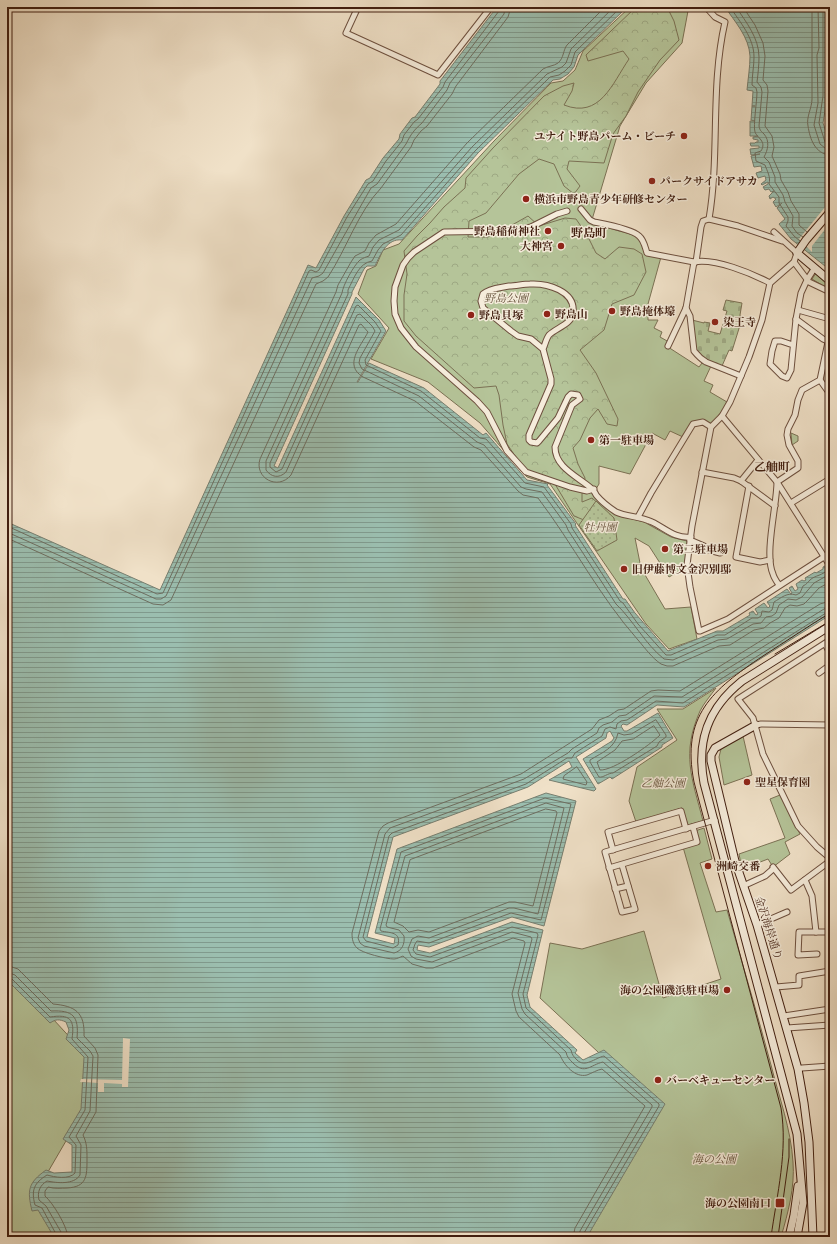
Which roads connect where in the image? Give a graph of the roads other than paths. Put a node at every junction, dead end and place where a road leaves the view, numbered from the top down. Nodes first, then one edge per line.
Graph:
1 (358, 7) edge
2 (491, 7) edge
3 (706, 7) edge
4 (581, 209) dead end
5 (567, 211) dead end
6 (830, 212) edge
7 (709, 219) junction
8 (774, 232) dead end
9 (783, 241) junction
10 (797, 253) junction
11 (695, 262) junction
12 (794, 262) junction
13 (814, 269) junction
14 (807, 280) junction
15 (830, 281) edge
16 (770, 283) junction
17 (830, 292) edge
18 (686, 308) junction
19 (798, 310) junction
20 (796, 319) junction
21 (830, 319) edge
22 (829, 342) edge
23 (793, 345) junction
24 (668, 346) dead end
25 (543, 349) junction
26 (741, 376) junction
27 (820, 380) junction
28 (830, 394) edge
29 (722, 416) junction
30 (711, 427) junction
31 (758, 460) junction
32 (702, 472) junction
33 (830, 479) edge
34 (741, 481) junction
35 (777, 482) junction
36 (749, 486) junction
37 (594, 489) junction
38 (791, 503) junction
39 (775, 506) junction
40 (638, 517) junction
41 (690, 538) junction
42 (720, 553) dead end
43 (830, 553) edge
44 (824, 556) junction
45 (770, 560) junction
46 (830, 566) edge
47 (779, 585) junction
48 (830, 626) edge
49 (830, 640) edge
50 (825, 644) junction
51 (830, 653) edge
52 (830, 665) edge
53 (819, 673) dead end
54 (756, 725) junction
55 (830, 725) edge
56 (715, 820) junction
57 (692, 827) junction
58 (686, 829) junction
59 (613, 850) junction
60 (830, 860) edge
61 (622, 865) junction
62 (609, 868) junction
63 (805, 880) junction
64 (628, 886) junction
65 (743, 886) junction
66 (615, 889) junction
67 (787, 912) dead end
68 (757, 925) junction
69 (816, 932) junction
70 (830, 932) edge
71 (817, 954) dead end
72 (830, 971) edge
73 (776, 987) junction
74 (830, 1009) edge
75 (784, 1016) junction
76 (830, 1025) edge
77 (787, 1028) junction
78 (830, 1066) edge
79 (798, 1069) junction
80 (800, 1168) junction
81 (789, 1237) edge
82 (797, 1237) edge
83 (813, 1237) edge
84 (830, 1237) edge

1 - 2 street
3 - 7 street
4 - 11 street
5 - 37 street
6 - 10 street
7 - 9 street
7 - 11 street
8 - 9 street
9 - 10 street
10 - 12 street
10 - 13 street
11 - 16 street
11 - 18 street
12 - 14 street
12 - 16 street
13 - 14 street
13 - 15 street
14 - 17 street
14 - 19 street
16 - 26 street
18 - 24 street
18 - 26 street
19 - 20 street
19 - 21 street
20 - 22 street
20 - 23 street
22 - 27 street
23 - 23 street
25 - 25 street
25 - 37 street
26 - 29 street
27 - 28 street
27 - 35 street
29 - 30 street
29 - 31 street
30 - 32 street
30 - 40 street
31 - 34 street
31 - 35 street
32 - 34 street
32 - 41 street
33 - 38 street
34 - 36 street
35 - 38 street
35 - 39 street
36 - 39 street
36 - 45 street
37 - 40 street
38 - 44 street
39 - 45 street
40 - 41 street
41 - 42 street
41 - 47 street
43 - 44 street
44 - 46 street
44 - 47 street
45 - 47 street
48 - 56 street
49 - 50 street
50 - 51 street
50 - 54 street
52 - 53 street
54 - 55 street, 金沢海岸通り
54 - 60 street
54 - 65 street, 金沢海岸通り
56 - 57 street
56 - 80 street
57 - 58 street
57 - 61 street
58 - 59 street
58 - 59 street
59 - 62 street
60 - 63 street
61 - 62 street
61 - 64 street
62 - 66 street
63 - 65 street
63 - 69 street
64 - 66 street
64 - 66 street
65 - 68 street, 金沢海岸通り
67 - 68 street
68 - 73 street, 金沢海岸通り
69 - 70 street
69 - 71 street
72 - 73 street
73 - 75 street, 金沢海岸通り
74 - 75 street
75 - 77 street, 金沢海岸通り
76 - 77 street
77 - 79 street, 金沢海岸通り
78 - 79 street
79 - 83 street, 金沢海岸通り
80 - 81 street
80 - 82 street
83 - 84 street

